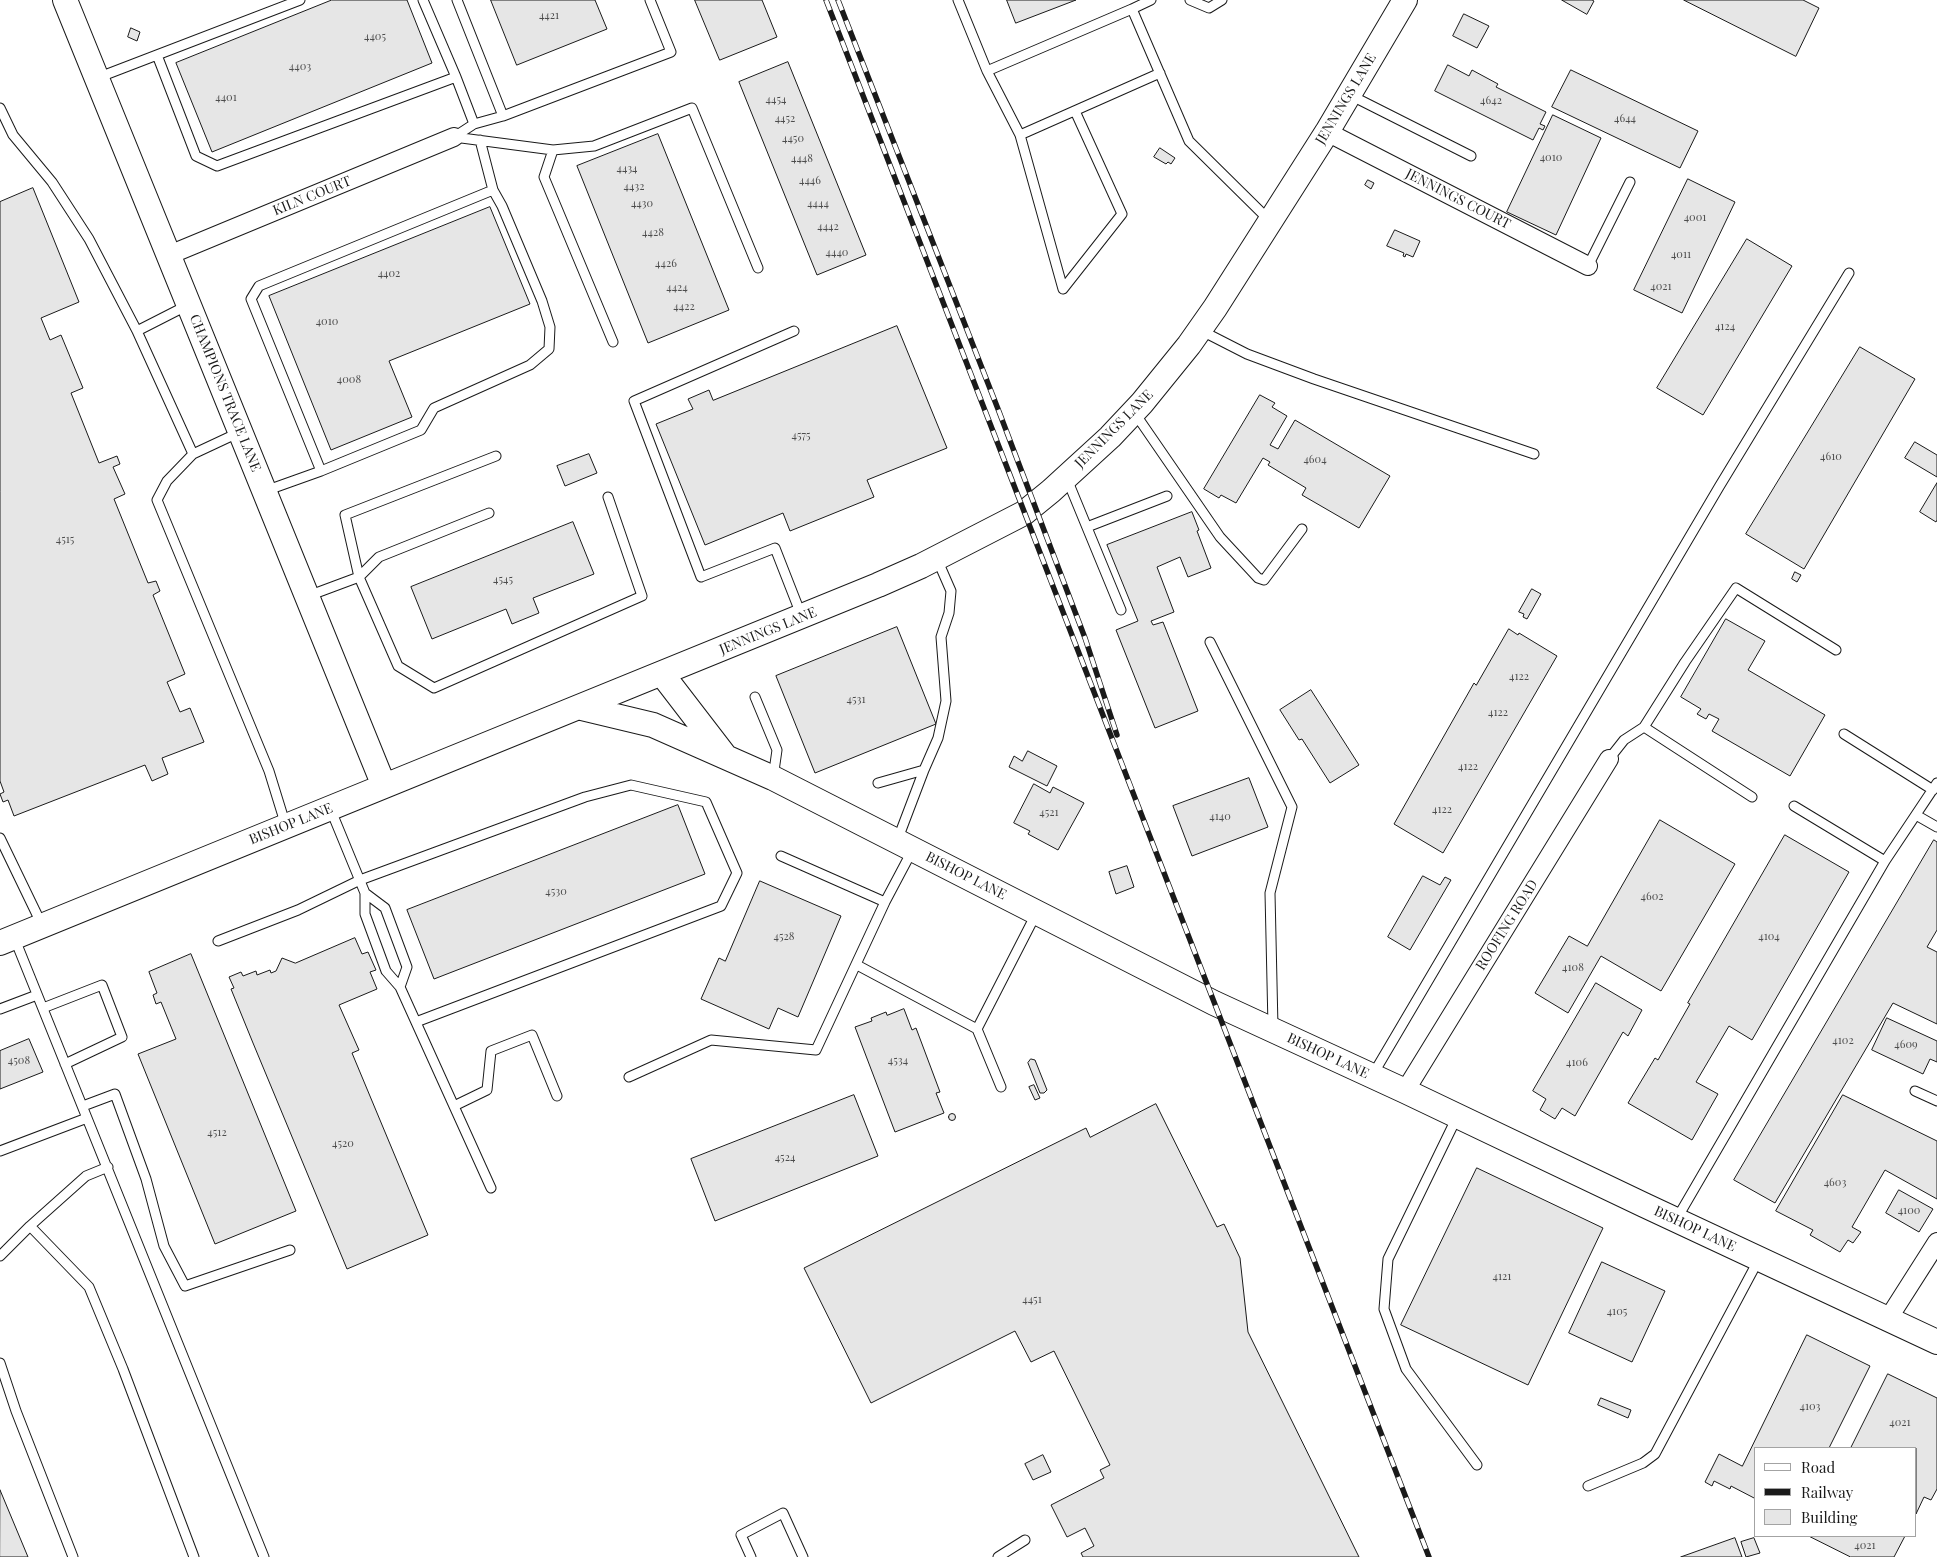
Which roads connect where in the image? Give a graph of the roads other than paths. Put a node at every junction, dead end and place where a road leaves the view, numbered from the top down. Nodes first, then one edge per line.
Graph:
1 (65, 0) edge
2 (300, 0) edge
3 (423, 0) edge
4 (457, 0) edge
5 (650, 0) edge
6 (958, 0) edge
7 (1151, 0) edge
8 (1190, 0) edge
9 (1222, 0) edge
10 (1405, 0) edge
11 (1132, 9) junction
12 (157, 55) junction
13 (987, 71) junction
14 (1160, 73) junction
15 (456, 77) junction
16 (97, 78) junction
17 (1349, 95) junction
18 (0, 108) edge
19 (1075, 110) junction
20 (504, 116) junction
21 (474, 124) junction
22 (1327, 132) junction
23 (1020, 135) junction
24 (454, 137) junction
25 (480, 140) junction
26 (552, 150) junction
27 (1470, 156) dead end
28 (1630, 182) dead end
29 (493, 190) junction
30 (1270, 222) junction
31 (169, 255) junction
32 (1588, 266) joint
33 (758, 268) dead end
34 (1849, 273) dead end
35 (189, 304) junction
36 (1200, 330) junction
37 (138, 331) junction
38 (794, 331) dead end
39 (613, 342) dead end
40 (1134, 412) junction
41 (241, 432) junction
42 (193, 454) junction
43 (1534, 454) dead end
44 (496, 456) dead end
45 (321, 471) junction
46 (1066, 476) junction
47 (265, 492) junction
48 (1167, 496) dead end
49 (608, 497) dead end
50 (489, 513) dead end
51 (1087, 527) junction
52 (1302, 529) dead end
53 (936, 559) junction
54 (359, 577) junction
55 (308, 596) junction
56 (1121, 610) dead end
57 (802, 617) junction
58 (1210, 642) dead end
59 (1836, 650) dead end
60 (662, 674) junction
61 (756, 697) dead end
62 (582, 708) junction
63 (1644, 727) junction
64 (1844, 734) dead end
65 (726, 758) junction
66 (1609, 759) joint
67 (924, 770) junction
68 (773, 778) junction
69 (878, 783) dead end
70 (384, 786) junction
71 (1935, 786) edge
72 (1752, 797) dead end
73 (1794, 806) dead end
74 (330, 808) junction
75 (1916, 816) junction
76 (286, 826) junction
77 (1937, 827) edge
78 (0, 838) edge
79 (905, 845) junction
80 (782, 856) dead end
81 (1885, 861) junction
82 (360, 880) junction
83 (366, 893) junction
84 (885, 902) junction
85 (1037, 912) junction
86 (42, 925) junction
87 (7, 940) edge
88 (218, 941) dead end
89 (857, 965) junction
90 (400, 987) junction
91 (37, 994) junction
92 (42, 1008) junction
93 (0, 1009) edge
94 (416, 1022) junction
95 (977, 1029) junction
96 (1273, 1030) junction
97 (65, 1064) junction
98 (629, 1076) dead end
99 (1372, 1076) junction
100 (1001, 1087) dead end
101 (1405, 1091) junction
102 (1916, 1091) dead end
103 (557, 1096) dead end
104 (1937, 1101) edge
105 (83, 1106) junction
106 (454, 1106) junction
107 (1458, 1116) junction
108 (87, 1118) junction
109 (0, 1151) edge
110 (108, 1167) junction
111 (491, 1188) dead end
112 (1676, 1220) junction
113 (30, 1226) junction
114 (1937, 1242) edge
115 (290, 1250) dead end
116 (0, 1256) edge
117 (1759, 1259) junction
118 (1888, 1319) junction
119 (1937, 1342) edge
120 (0, 1363) edge
121 (1478, 1466) dead end
122 (1588, 1486) dead end
123 (1025, 1540) dead end
124 (73, 1557) edge
125 (194, 1557) edge
126 (264, 1557) edge
127 (751, 1557) edge
128 (804, 1557) edge
129 (998, 1557) edge

1 - 16 street, CHAMPIONS TRACE LANE
2 - 12 lane
3 - 15 lane
4 - 20 lane
5 - 20 lane
6 - 13 lane
7 - 11 lane
8 - 9 lane
10 - 17 street, JENNINGS LANE
11 - 13 lane
11 - 14 lane
12 - 15 lane
12 - 16 lane
13 - 23 lane
14 - 19 lane
14 - 30 lane
15 - 21 lane
16 - 31 street, CHAMPIONS TRACE LANE
17 - 22 street, JENNINGS LANE
17 - 27 lane
18 - 37 lane
19 - 23 lane
19 - 23 lane
20 - 21 lane
21 - 24 lane
22 - 30 street, JENNINGS LANE
22 - 32 street, JENNINGS COURT
24 - 25 lane
24 - 31 street, KILN COURT
25 - 26 lane
25 - 29 lane
26 - 33 lane
26 - 39 lane
28 - 32 lane
29 - 45 lane
29 - 45 lane
30 - 36 street, JENNINGS LANE
31 - 35 street, CHAMPIONS TRACE LANE
34 - 99 lane
35 - 37 lane
35 - 41 street, CHAMPIONS TRACE LANE
36 - 40 street, JENNINGS LANE
36 - 43 lane
37 - 42 lane
38 - 57 lane
40 - 46 street, JENNINGS LANE
40 - 52 lane
41 - 42 lane
41 - 47 street, CHAMPIONS TRACE LANE
42 - 76 lane
44 - 54 lane
45 - 47 lane
46 - 51 lane
46 - 53 street, JENNINGS LANE
47 - 55 street, CHAMPIONS TRACE LANE
48 - 51 lane
49 - 54 lane
50 - 54 lane
51 - 56 lane
53 - 57 street, JENNINGS LANE
53 - 67 lane
54 - 55 lane
55 - 70 street, CHAMPIONS TRACE LANE
57 - 60 street, JENNINGS LANE
58 - 96 lane
59 - 63 lane
60 - 62 street, BISHOP LANE
60 - 65 street, BISHOP LANE
61 - 68 lane
62 - 65 street, BISHOP LANE
62 - 70 street, BISHOP LANE
63 - 66 lane
63 - 72 lane
64 - 71 lane
65 - 68 street, BISHOP LANE
66 - 101 street, ROOFING ROAD
67 - 69 lane
67 - 79 lane
68 - 79 street, BISHOP LANE
70 - 74 street, BISHOP LANE
71 - 75 lane
73 - 81 lane
74 - 76 street, BISHOP LANE
74 - 82 lane
75 - 77 lane
75 - 81 lane
76 - 86 street, BISHOP LANE
78 - 86 lane
79 - 84 lane
79 - 85 street, BISHOP LANE
80 - 84 lane
81 - 112 lane
82 - 83 lane
82 - 88 lane
82 - 94 lane
83 - 90 lane
83 - 90 lane
84 - 89 lane
85 - 95 lane
85 - 96 street, BISHOP LANE
86 - 87 street, BISHOP LANE
87 - 91 lane
89 - 95 lane
89 - 98 lane
90 - 94 lane
91 - 92 lane
91 - 93 lane
92 - 97 lane
92 - 97 lane
94 - 106 lane
95 - 100 lane
96 - 99 street, BISHOP LANE
97 - 105 lane
99 - 101 street, BISHOP LANE
101 - 107 street, BISHOP LANE
102 - 104 lane
103 - 106 lane
105 - 108 lane
105 - 115 lane
106 - 111 lane
107 - 112 street, BISHOP LANE
107 - 121 lane
108 - 109 lane
108 - 110 lane
110 - 113 lane
110 - 126 lane
112 - 117 street, BISHOP LANE
113 - 116 lane
113 - 125 lane
114 - 118 street
117 - 118 street, BISHOP LANE
117 - 122 lane
118 - 119 street, BISHOP LANE
120 - 124 lane
123 - 129 lane
127 - 128 lane

